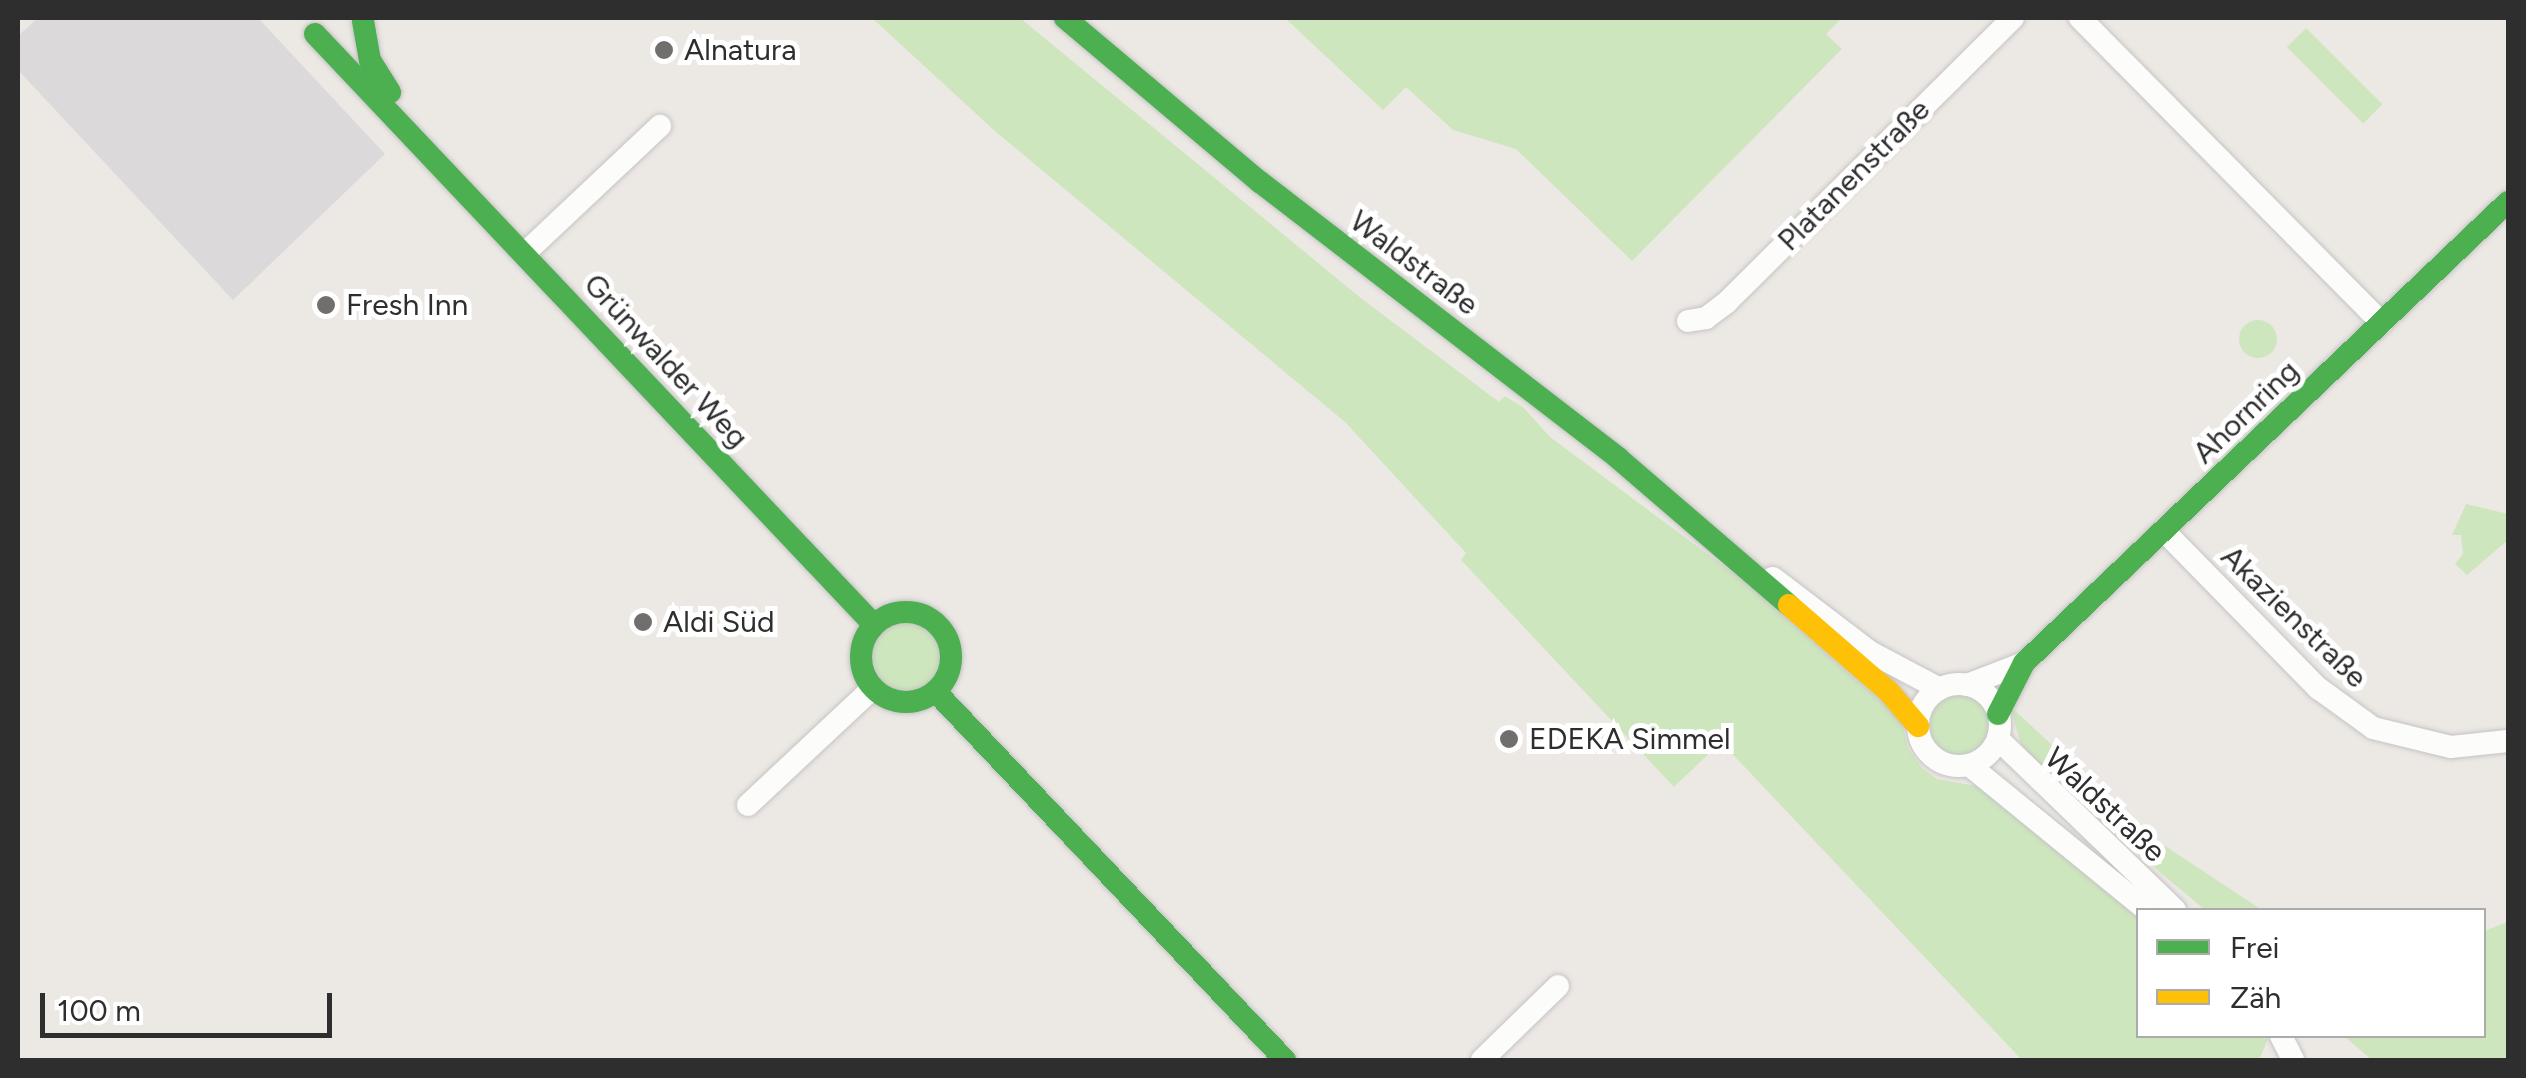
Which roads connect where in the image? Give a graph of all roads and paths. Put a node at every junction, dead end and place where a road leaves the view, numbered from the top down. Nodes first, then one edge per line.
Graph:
1 (296, 18) edge
2 (1064, 18) edge
3 (2013, 18) edge
4 (2080, 18) edge
5 (364, 19) edge
6 (315, 34) junction
7 (660, 126) dead end
8 (416, 137) junction
9 (2507, 206) edge
10 (524, 254) junction
11 (1688, 321) dead end
12 (2382, 323) junction
13 (2164, 531) junction
14 (1730, 552) junction
15 (874, 625) junction
16 (2024, 663) junction
17 (1967, 686) junction
18 (873, 688) junction
19 (1940, 689) junction
20 (936, 692) junction
21 (1998, 714) junction
22 (1918, 726) junction
23 (1998, 739) junction
24 (2508, 741) edge
25 (1969, 765) junction
26 (748, 805) dead end
27 (2145, 908) edge
28 (2174, 908) edge
29 (1558, 986) dead end
30 (1286, 1060) edge
31 (1482, 1060) edge

1 - 6 street, Grünwalder Weg
2 - 14 street, Waldstraße
3 - 11 street, Platanenstraße
4 - 12 street
5 - 6 street, Grünwalder Weg
5 - 8 street, Grünwalder Weg
6 - 8 street, Grünwalder Weg
7 - 10 street
8 - 10 street, Grünwalder Weg
9 - 12 street, Ahornring
10 - 15 street, Grünwalder Weg
12 - 13 street, Ahornring
13 - 16 street, Ahornring
13 - 24 street, Akazienstraße
14 - 19 street, Waldstraße
14 - 22 street, Waldstraße
15 - 18 street
15 - 20 street
16 - 17 street, Ahornring
16 - 21 street, Ahornring
17 - 19 street
17 - 21 street
18 - 20 street
18 - 26 street
19 - 22 street
20 - 30 street
21 - 23 street
22 - 25 street, Waldstraße
23 - 25 street
23 - 28 street, Waldstraße
25 - 27 street, Waldstraße
29 - 31 street

